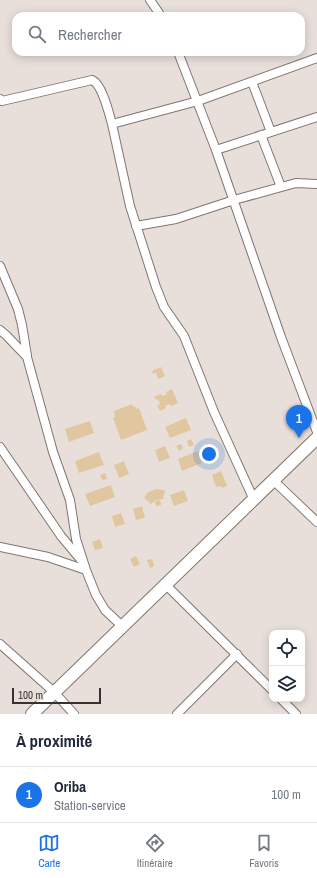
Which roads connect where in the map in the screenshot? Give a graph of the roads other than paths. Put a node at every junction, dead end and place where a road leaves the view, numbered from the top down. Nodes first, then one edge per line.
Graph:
1 (150, 0) edge
2 (158, 12) edge
3 (180, 56) edge
4 (317, 58) edge
5 (252, 82) junction
6 (0, 99) edge
7 (198, 101) junction
8 (317, 117) edge
9 (112, 124) junction
10 (271, 132) junction
11 (262, 135) junction
12 (216, 150) junction
13 (317, 184) edge
14 (281, 187) junction
15 (234, 200) junction
16 (136, 226) junction
17 (0, 266) edge
18 (2, 334) edge
19 (27, 357) junction
20 (317, 432) edge
21 (317, 438) edge
22 (0, 447) edge
23 (273, 480) junction
24 (254, 500) junction
25 (317, 522) edge
26 (0, 547) edge
27 (85, 567) junction
28 (165, 584) junction
29 (122, 626) junction
30 (0, 644) edge
31 (237, 654) junction
32 (269, 687) edge
33 (54, 692) junction
34 (284, 702) edge
35 (32, 714) edge
36 (74, 714) edge
37 (177, 714) edge
38 (296, 714) edge

1 - 2 street
3 - 7 street
4 - 5 street
5 - 7 street
5 - 10 street
6 - 9 street
7 - 9 street
7 - 12 street
8 - 10 street
9 - 16 street
10 - 11 street
11 - 12 street
11 - 14 street
12 - 15 street
13 - 14 street
14 - 15 street
15 - 16 street
15 - 20 street
16 - 24 street
17 - 19 street
18 - 19 street
19 - 27 street
21 - 23 highway
22 - 27 street
23 - 24 highway
23 - 25 street
24 - 28 highway
26 - 27 street
27 - 29 street
28 - 29 highway
28 - 31 street
29 - 33 highway
30 - 33 street
31 - 32 street
31 - 37 street
33 - 35 highway
33 - 36 street
34 - 38 street

